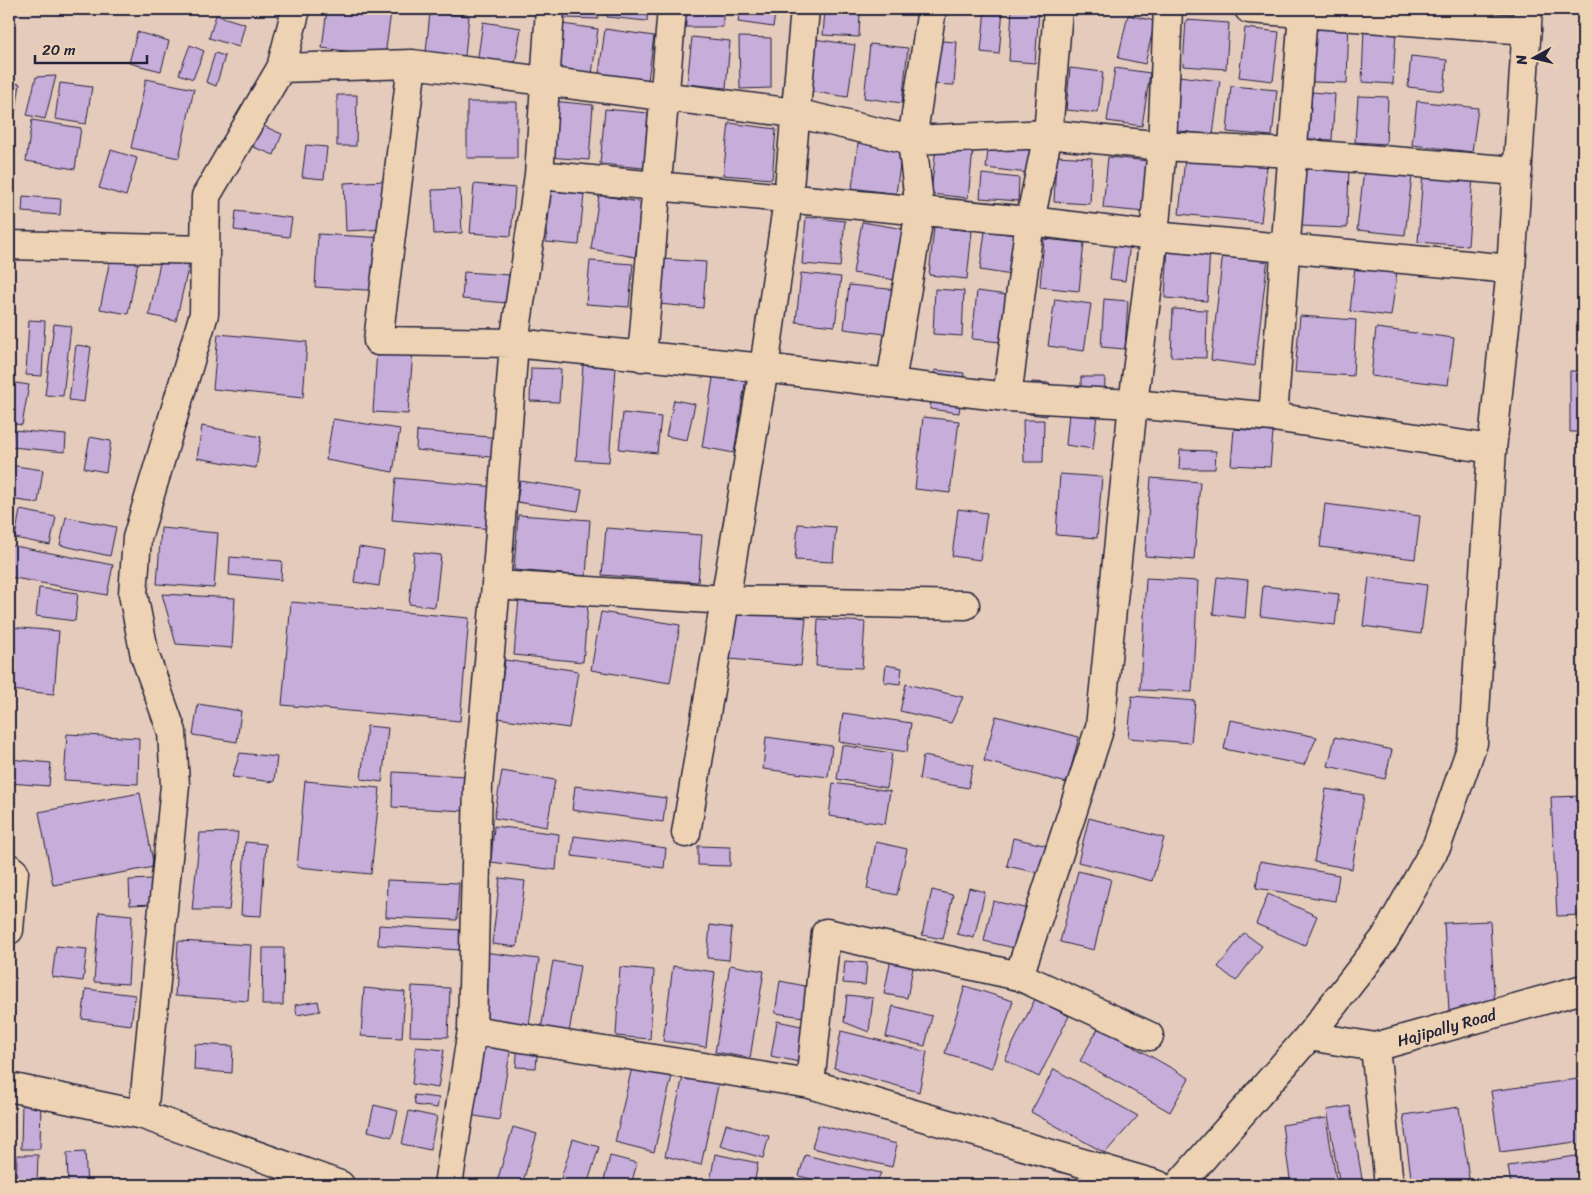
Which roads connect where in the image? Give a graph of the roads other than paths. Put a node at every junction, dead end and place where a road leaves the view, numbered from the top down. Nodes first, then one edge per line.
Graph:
1 (296, 9) edge
2 (550, 9) edge
3 (672, 9) edge
4 (805, 9) edge
5 (932, 9) edge
6 (1058, 9) edge
7 (1168, 9) edge
8 (1249, 9) edge
9 (1303, 12) junction
10 (1349, 12) edge
11 (1528, 19) edge
12 (412, 64) junction
13 (281, 68) junction
14 (545, 82) junction
15 (664, 97) junction
16 (795, 113) junction
17 (1048, 134) junction
18 (912, 140) junction
19 (1162, 146) junction
20 (1293, 153) junction
21 (1518, 171) junction
22 (539, 174) junction
23 (656, 186) junction
24 (788, 199) junction
25 (920, 211) junction
26 (1030, 221) junction
27 (1154, 236) junction
28 (9, 245) edge
29 (1286, 247) junction
30 (205, 250) junction
31 (1512, 269) junction
32 (514, 343) junction
33 (642, 356) junction
34 (764, 368) junction
35 (891, 382) junction
36 (1006, 398) junction
37 (1133, 404) junction
38 (1273, 417) junction
39 (1492, 449) junction
40 (496, 586) junction
41 (726, 600) junction
42 (965, 604) dead end
43 (686, 833) dead end
44 (9, 868) edge
45 (9, 930) edge
46 (1019, 976) junction
47 (1583, 989) edge
48 (472, 1030) junction
49 (1149, 1036) dead end
50 (1309, 1036) junction
51 (1375, 1047) junction
52 (810, 1084) junction
53 (9, 1087) edge
54 (144, 1115) junction
55 (340, 1185) edge
56 (448, 1185) edge
57 (1158, 1185) edge
58 (1179, 1185) edge
59 (1388, 1185) edge

1 - 13 street
2 - 14 street
3 - 15 street
4 - 16 street
5 - 18 street
6 - 17 street
7 - 19 street
8 - 9 street
9 - 10 street
9 - 20 street
10 - 11 street
11 - 21 street
12 - 13 street
12 - 14 street
12 - 32 street
13 - 30 street
14 - 15 street
14 - 22 street
15 - 16 street
15 - 23 street
16 - 18 street
16 - 24 street
17 - 18 street
17 - 19 street
17 - 26 street
18 - 25 street
19 - 20 street
19 - 27 street
20 - 21 street
20 - 29 street
21 - 31 street
22 - 23 street
22 - 32 street
23 - 24 street
23 - 33 street
24 - 25 street
24 - 34 street
25 - 26 street
25 - 35 street
26 - 27 street
26 - 36 street
27 - 29 street
27 - 37 street
28 - 30 street
29 - 31 street
29 - 38 street
30 - 54 street
31 - 39 street
32 - 33 street
32 - 40 street
33 - 34 street
34 - 35 street
34 - 41 street
35 - 36 street
36 - 37 street
37 - 38 street
37 - 46 street
38 - 39 street
39 - 50 street
40 - 41 street
40 - 48 street
41 - 42 street
41 - 43 street
44 - 45 street
46 - 49 street
46 - 52 street
47 - 51 street, Hajipally Road
48 - 52 street
48 - 56 street
50 - 51 street, Hajipally Road
50 - 58 street
51 - 59 street
52 - 57 street
53 - 54 street
54 - 55 street

